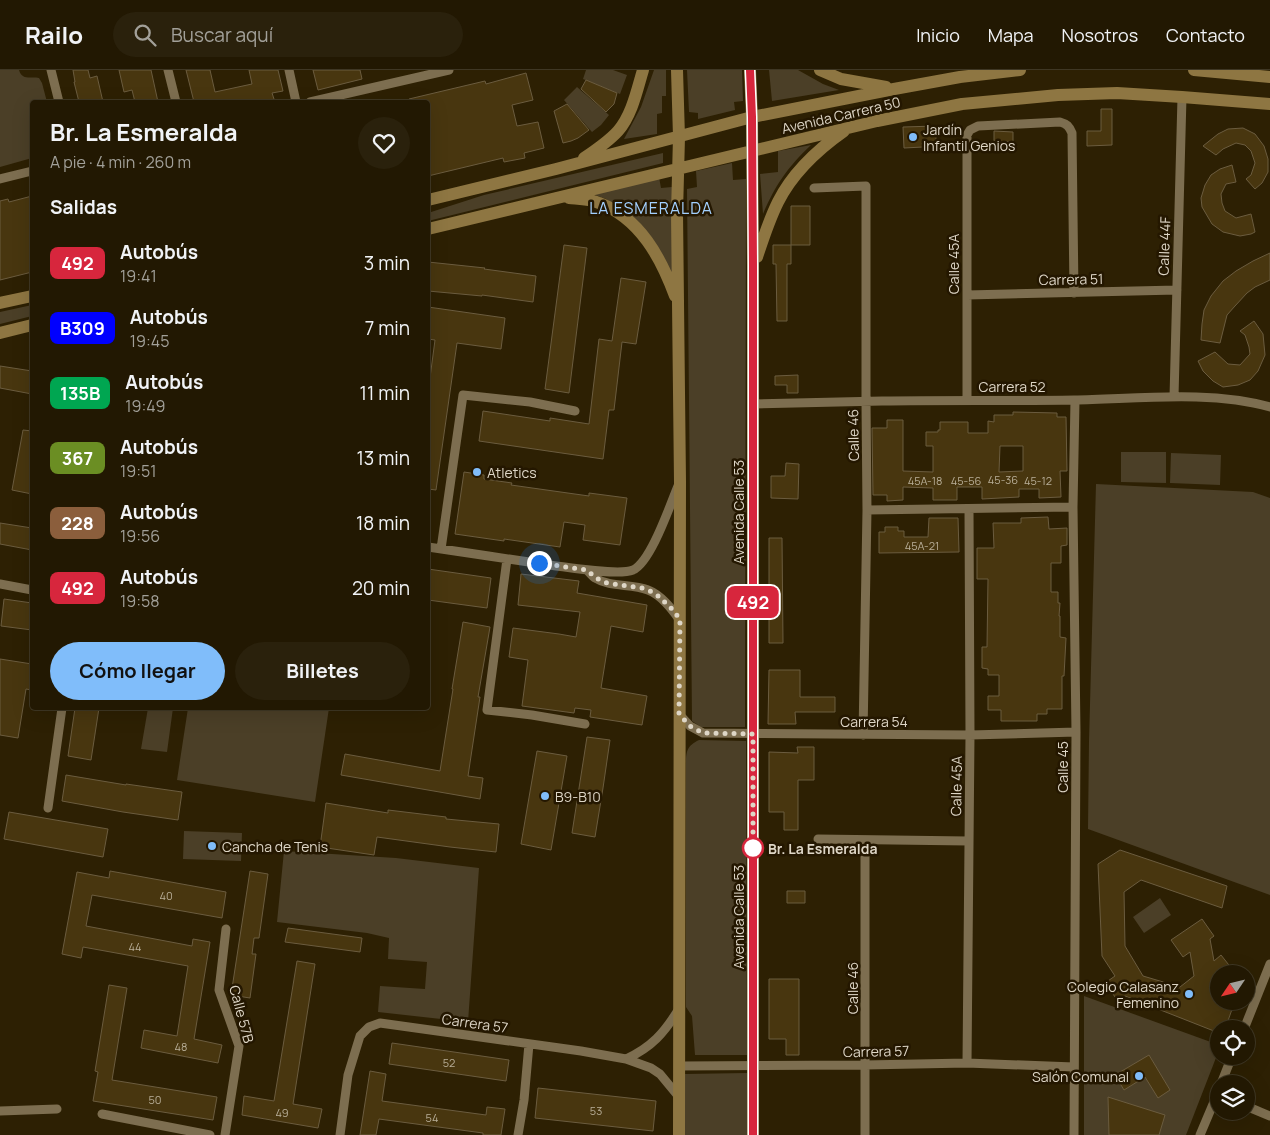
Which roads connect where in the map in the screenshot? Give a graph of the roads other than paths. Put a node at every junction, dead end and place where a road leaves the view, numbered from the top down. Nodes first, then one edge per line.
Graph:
1 (51, 70) edge
2 (168, 70) edge
3 (289, 70) edge
4 (449, 70) edge
5 (643, 70) edge
6 (677, 70) edge
7 (750, 70) edge
8 (820, 70) edge
9 (1020, 70) edge
10 (1194, 70) edge
11 (425, 73) edge
12 (1270, 77) edge
13 (894, 89) junction
14 (1182, 97) junction
15 (58, 100) edge
16 (176, 100) edge
17 (296, 100) edge
18 (318, 100) edge
19 (1270, 104) edge
20 (752, 117) junction
21 (848, 128) junction
22 (679, 137) junction
23 (752, 150) junction
24 (573, 165) junction
25 (678, 168) junction
26 (30, 172) edge
27 (0, 179) edge
28 (814, 188) dead end
29 (559, 197) junction
30 (430, 200) edge
31 (430, 229) edge
32 (753, 266) junction
33 (1177, 290) junction
34 (1074, 293) junction
35 (967, 295) junction
36 (30, 296) edge
37 (0, 303) edge
38 (678, 303) junction
39 (30, 326) edge
40 (0, 333) edge
41 (1174, 397) junction
42 (967, 400) junction
43 (1075, 400) junction
44 (866, 401) junction
45 (753, 404) junction
46 (1270, 407) edge
47 (575, 411) dead end
48 (680, 481) junction
49 (1073, 507) junction
50 (969, 509) junction
51 (867, 510) junction
52 (430, 547) edge
53 (440, 549) junction
54 (507, 559) junction
55 (587, 570) junction
56 (0, 584) edge
57 (30, 590) edge
58 (680, 619) junction
59 (62, 710) edge
60 (679, 714) junction
61 (585, 724) dead end
62 (1076, 732) junction
63 (753, 734) junction
64 (863, 735) junction
65 (970, 735) junction
66 (48, 808) dead end
67 (818, 839) dead end
68 (865, 840) junction
69 (968, 841) junction
70 (226, 929) dead end
71 (1270, 964) edge
72 (679, 1009) junction
73 (1248, 1020) edge
74 (529, 1044) junction
75 (626, 1059) junction
76 (966, 1063) junction
77 (753, 1065) junction
78 (865, 1065) junction
79 (679, 1066) junction
80 (1074, 1066) junction
81 (679, 1097) junction
82 (57, 1109) dead end
83 (1255, 1110) edge
84 (0, 1111) edge
85 (1210, 1111) edge
86 (102, 1114) dead end
87 (1270, 1116) edge
88 (210, 1135) edge
89 (225, 1135) edge
90 (340, 1135) edge
91 (518, 1135) edge
92 (679, 1135) edge
93 (753, 1135) edge
94 (865, 1135) edge
95 (1074, 1135) edge
96 (1200, 1135) edge

1 - 15 street
2 - 16 street
3 - 17 street
4 - 11 street
5 - 24 main road
6 - 22 main road
7 - 20 main road, Avenida Calle 53
8 - 13 main road
9 - 13 main road, Avenida Carrera 50
10 - 12 main road
11 - 18 street
13 - 20 main road, Avenida Carrera 50
14 - 19 main road, Avenida Carrera 50
14 - 21 main road, Avenida Carrera 50
14 - 33 street, Calle 44F
20 - 22 main road, Avenida Carrera 50
20 - 23 main road, Avenida Calle 53
21 - 23 main road, Avenida Carrera 50
21 - 32 main road
22 - 24 main road, Avenida Carrera 50
22 - 25 main road
23 - 25 main road, Avenida Carrera 50
23 - 32 main road, Avenida Calle 53
24 - 30 main road, Avenida Carrera 50
25 - 29 main road, Avenida Carrera 50
25 - 38 main road
26 - 27 street
28 - 44 street, Calle 46
29 - 31 main road, Avenida Carrera 50
29 - 38 main road
32 - 45 main road, Avenida Calle 53
33 - 34 street, Carrera 51
33 - 41 street, Calle 44F
34 - 35 street, Carrera 51
34 - 35 street, Calle 45A
35 - 42 street, Calle 45A
36 - 37 main road
38 - 48 main road
39 - 40 main road
41 - 43 street, Carrera 52
41 - 46 street, Carrera 52
42 - 43 street, Carrera 52
42 - 44 street, Carrera 52
43 - 49 street, Calle 45
44 - 45 street, Carrera 52
44 - 51 street, Calle 46
45 - 63 main road, Avenida Calle 53
47 - 53 street
48 - 55 street
48 - 58 main road
49 - 50 street
49 - 62 street, Calle 45
50 - 51 street
50 - 65 street, Calle 45A
51 - 64 street, Calle 46
52 - 53 street
53 - 54 street
54 - 55 street
54 - 61 street
55 - 58 street
56 - 57 street
58 - 60 main road
59 - 66 street
60 - 63 street, Carrera 54
60 - 72 main road
62 - 65 street, Carrera 54
62 - 80 street, Calle 45
63 - 64 street, Carrera 54
63 - 77 main road, Avenida Calle 53
64 - 65 street, Carrera 54
65 - 69 street, Calle 45A
67 - 68 street
68 - 69 street
68 - 78 street, Calle 46
69 - 76 street, Calle 45A
70 - 89 street, Calle 57B
71 - 73 street
72 - 75 street
72 - 79 main road
74 - 75 street, Carrera 57
74 - 90 street, Carrera 57
74 - 91 street
75 - 81 street, Carrera 57
76 - 78 street, Carrera 57
76 - 80 street, Carrera 57
77 - 78 street, Carrera 57
77 - 79 street, Carrera 57
77 - 93 main road, Avenida Calle 53
78 - 94 street, Calle 46
79 - 81 main road
80 - 95 street, Calle 45
81 - 92 main road
82 - 84 street
83 - 87 street
85 - 96 street
86 - 88 street

